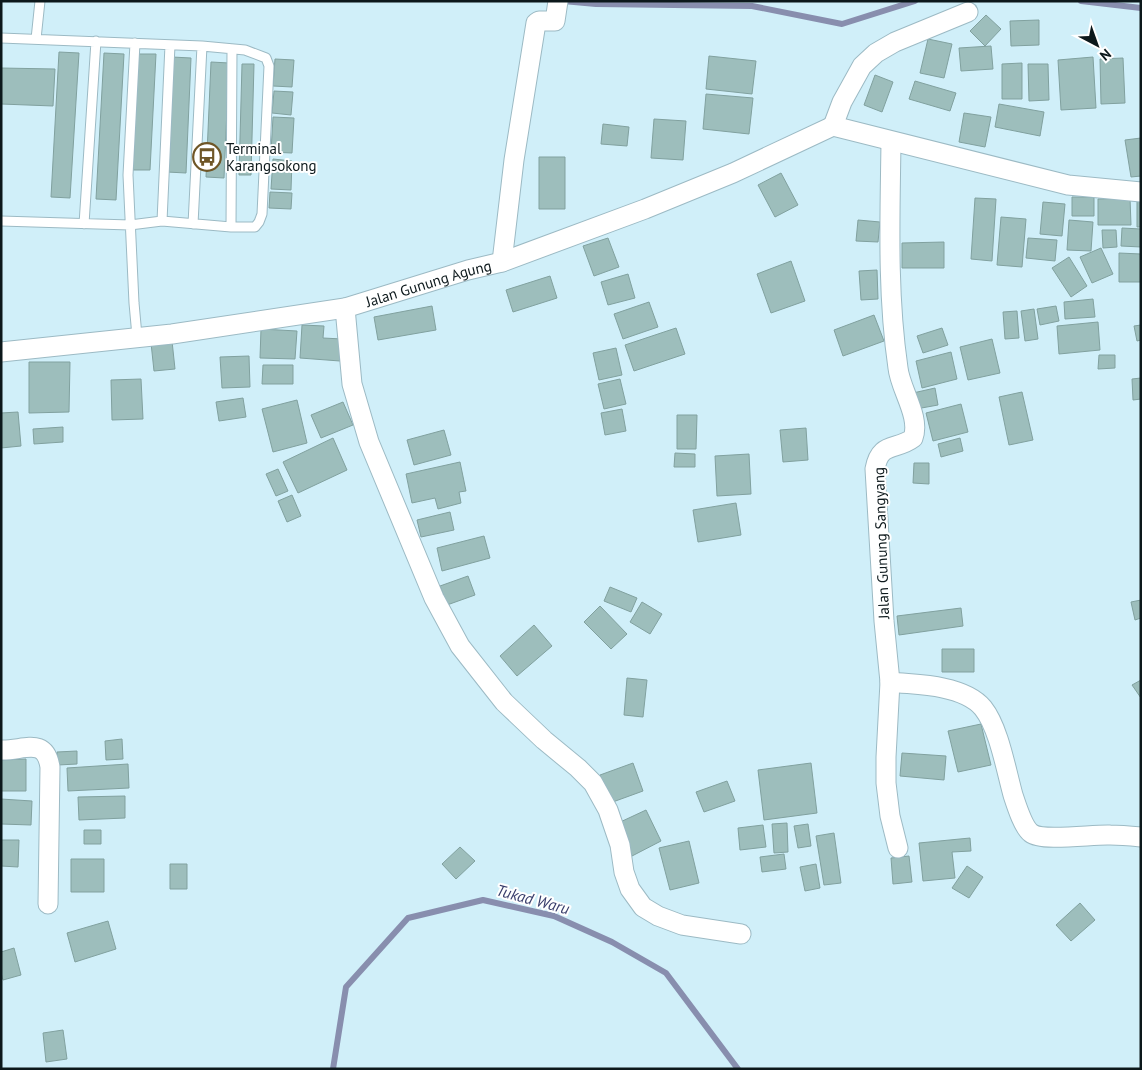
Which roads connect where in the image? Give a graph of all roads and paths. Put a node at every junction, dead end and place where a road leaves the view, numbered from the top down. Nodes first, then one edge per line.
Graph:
1 (40, 1) edge
2 (558, 7) edge
3 (968, 12) dead end
4 (1, 38) edge
5 (36, 39) junction
6 (96, 41) junction
7 (136, 43) junction
8 (170, 45) junction
9 (202, 46) junction
10 (232, 49) junction
11 (832, 126) junction
12 (891, 142) junction
13 (1141, 192) edge
14 (162, 221) junction
15 (1, 222) edge
16 (84, 224) junction
17 (130, 224) junction
18 (193, 224) junction
19 (231, 227) junction
20 (502, 262) junction
21 (345, 308) junction
22 (137, 336) junction
23 (1, 352) edge
24 (890, 682) junction
25 (1, 750) edge
26 (1141, 837) edge
27 (898, 848) dead end
28 (48, 904) dead end
29 (741, 934) dead end

1 - 5 lane
2 - 20 street
3 - 11 street
4 - 5 lane
5 - 6 lane
6 - 7 lane
6 - 16 lane
7 - 8 lane
7 - 17 lane
8 - 9 lane
8 - 14 lane
9 - 10 lane
9 - 18 lane
10 - 19 lane
10 - 19 lane
11 - 12 street
11 - 20 street, Jalan Gunung Agung
12 - 13 street
12 - 24 street, Jalan Gunung Sangyang
14 - 17 lane
14 - 18 lane
15 - 16 lane
16 - 17 lane
17 - 22 lane
18 - 19 lane
20 - 21 street, Jalan Gunung Agung
21 - 22 street, Jalan Gunung Agung
21 - 29 street
22 - 23 street, Jalan Gunung Agung
24 - 26 street
24 - 27 street, Jalan Gunung Sangyang
25 - 28 street

